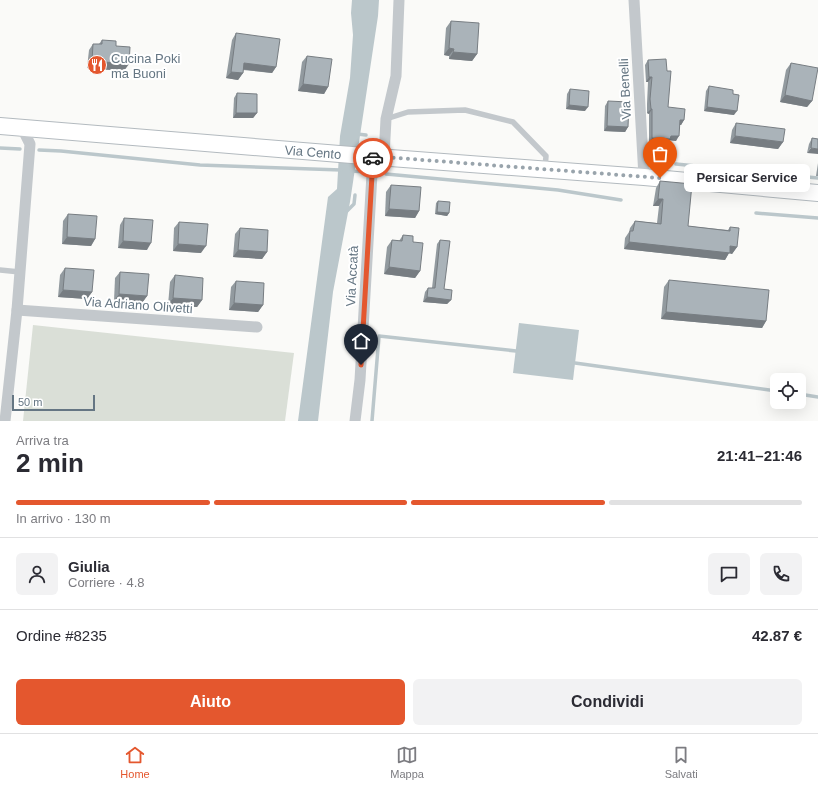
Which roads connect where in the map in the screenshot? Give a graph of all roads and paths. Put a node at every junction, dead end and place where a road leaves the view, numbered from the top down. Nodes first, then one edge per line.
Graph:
1 (399, 0) edge
2 (634, 0) edge
3 (386, 119) junction
4 (0, 125) edge
5 (22, 128) junction
6 (374, 157) junction
7 (545, 169) junction
8 (644, 177) junction
9 (818, 193) edge
10 (0, 270) edge
11 (20, 272) junction
12 (17, 310) junction
13 (257, 327) dead end
14 (5, 378) edge
15 (6, 421) edge
16 (355, 421) edge

1 - 3 street, Via Accatà
2 - 8 street, Via Benelli
3 - 6 street, Via Accatà
3 - 7 lane
4 - 5 main road, Via Cento
5 - 6 main road, Via Cento
5 - 11 street
6 - 7 main road, Via Cento
6 - 16 street, Via Accatà
7 - 8 main road, Via Cento
8 - 9 main road, Via Cento
10 - 11 lane
11 - 12 street
12 - 13 street, Via Adriano Olivetti
12 - 14 street
14 - 15 street

